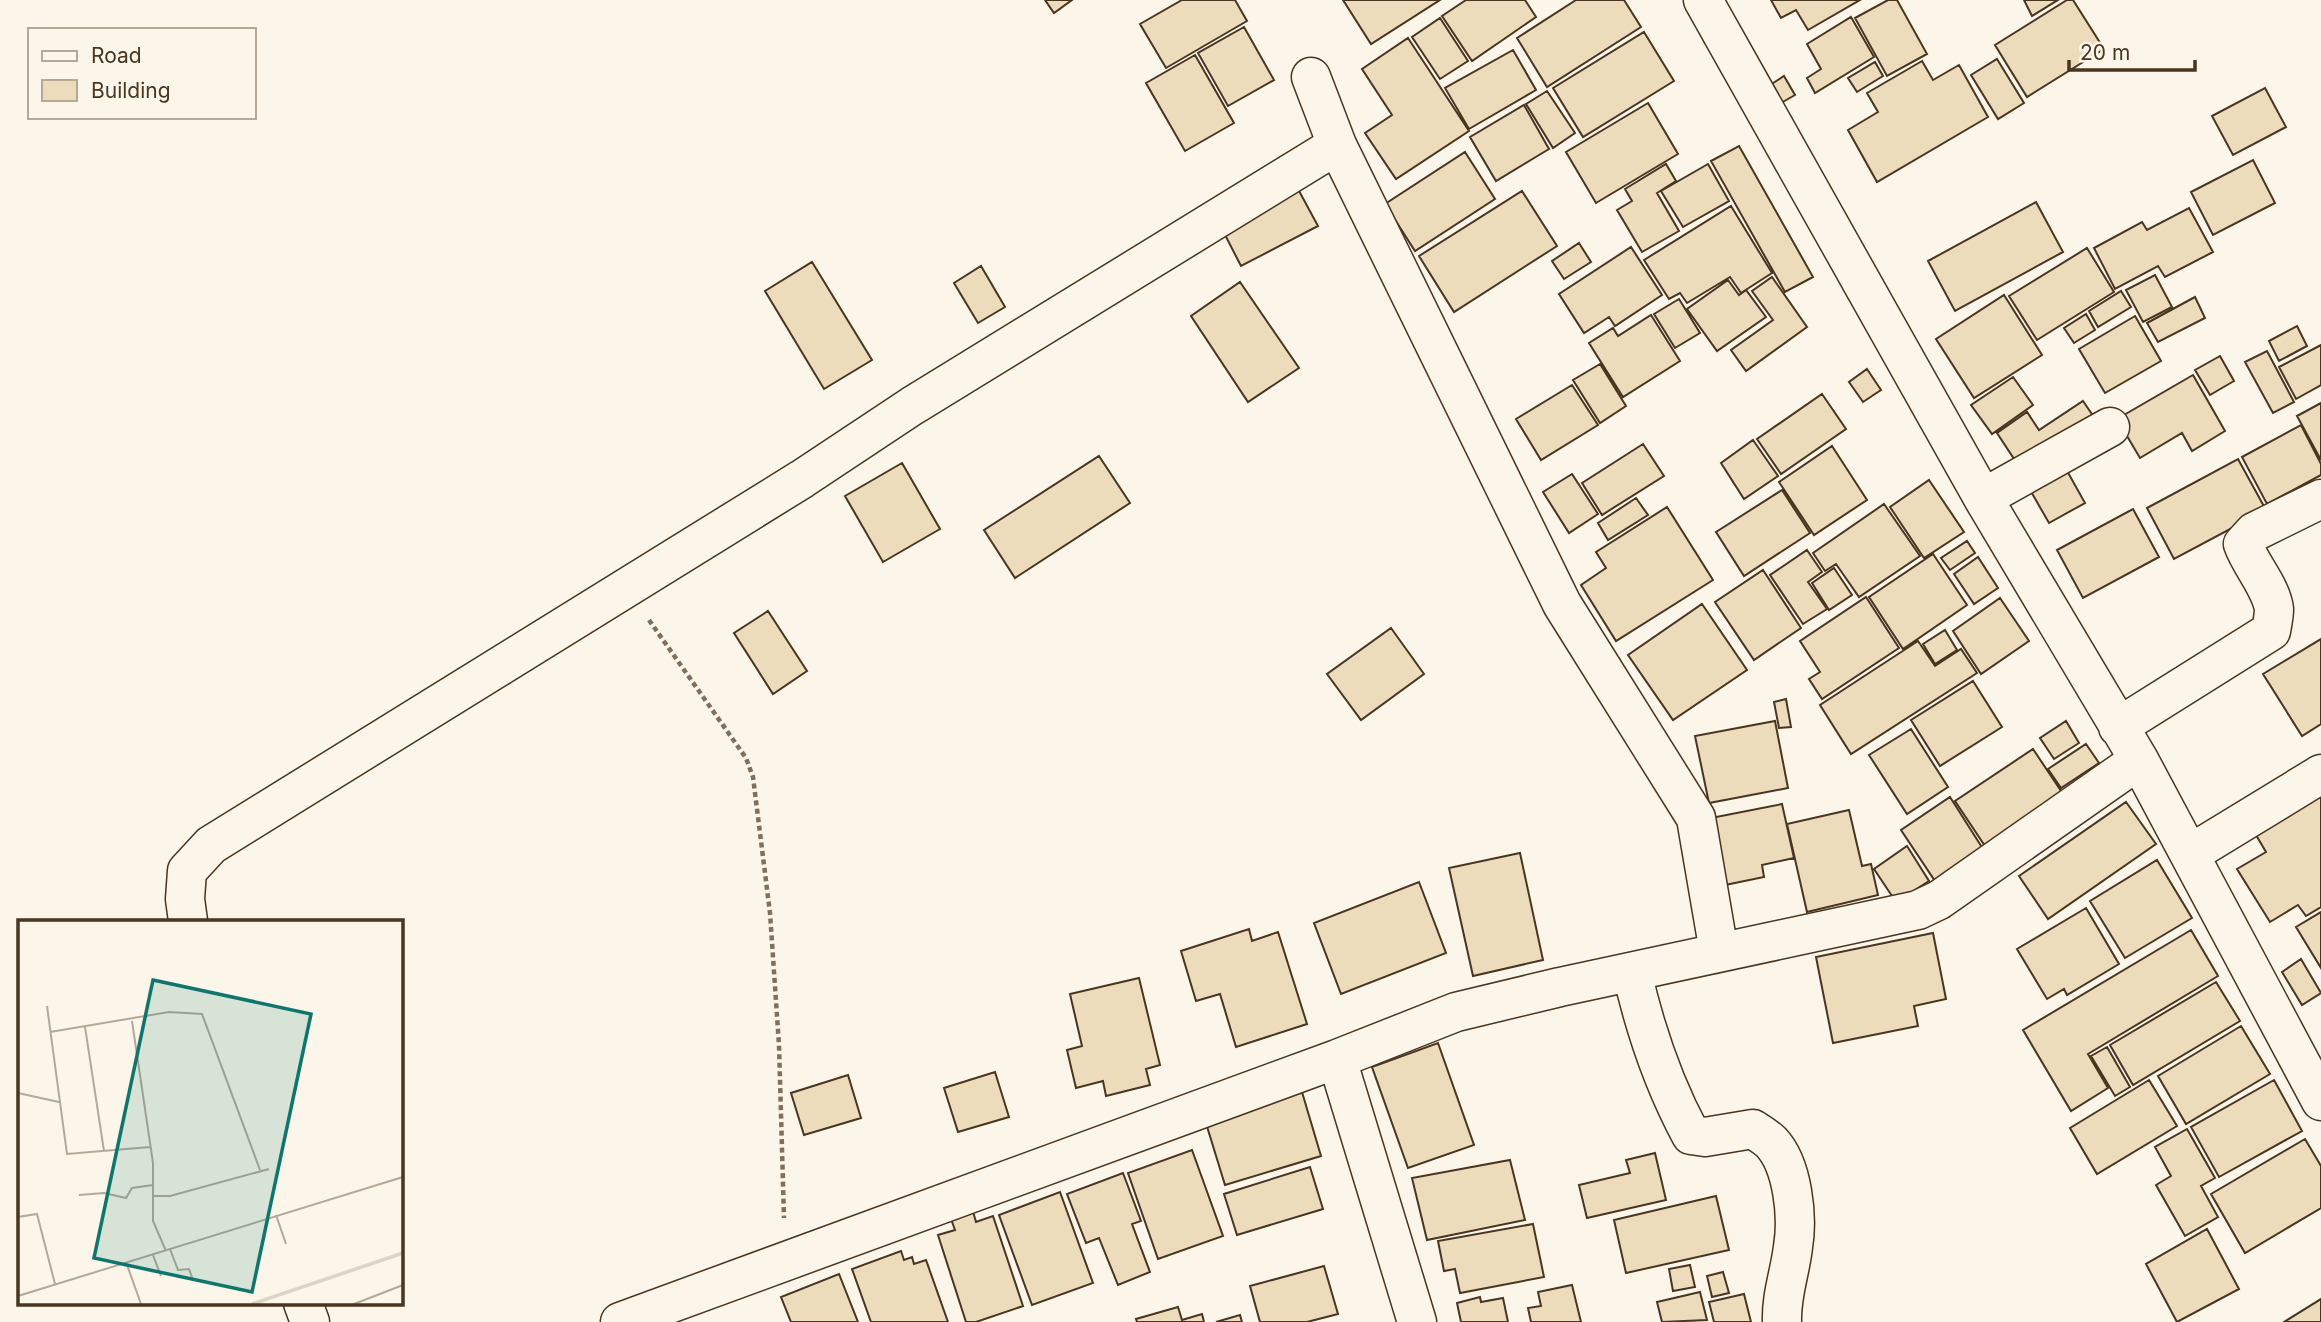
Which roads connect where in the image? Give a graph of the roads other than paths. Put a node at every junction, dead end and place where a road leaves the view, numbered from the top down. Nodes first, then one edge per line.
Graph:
1 (1703, 0) edge
2 (1311, 77) dead end
3 (1337, 145) junction
4 (2110, 427) dead end
5 (1983, 498) junction
6 (2321, 499) edge
7 (2118, 727) junction
8 (2139, 760) junction
9 (2321, 774) edge
10 (2190, 854) junction
11 (188, 920) edge
12 (1719, 952) junction
13 (1632, 972) junction
14 (2308, 1048) edge
15 (1338, 1059) junction
16 (2321, 1101) edge
17 (303, 1304) edge
18 (310, 1322) edge
19 (620, 1322) edge
20 (1417, 1322) edge
21 (1782, 1322) edge

1 - 5 street
2 - 3 street
3 - 11 street
3 - 12 street
4 - 5 street
5 - 7 street
6 - 7 street
7 - 8 street
8 - 10 street
8 - 12 street
9 - 10 street
10 - 14 street
12 - 13 street
13 - 15 street
13 - 21 street
14 - 16 street
15 - 19 street
15 - 20 street
17 - 18 street

